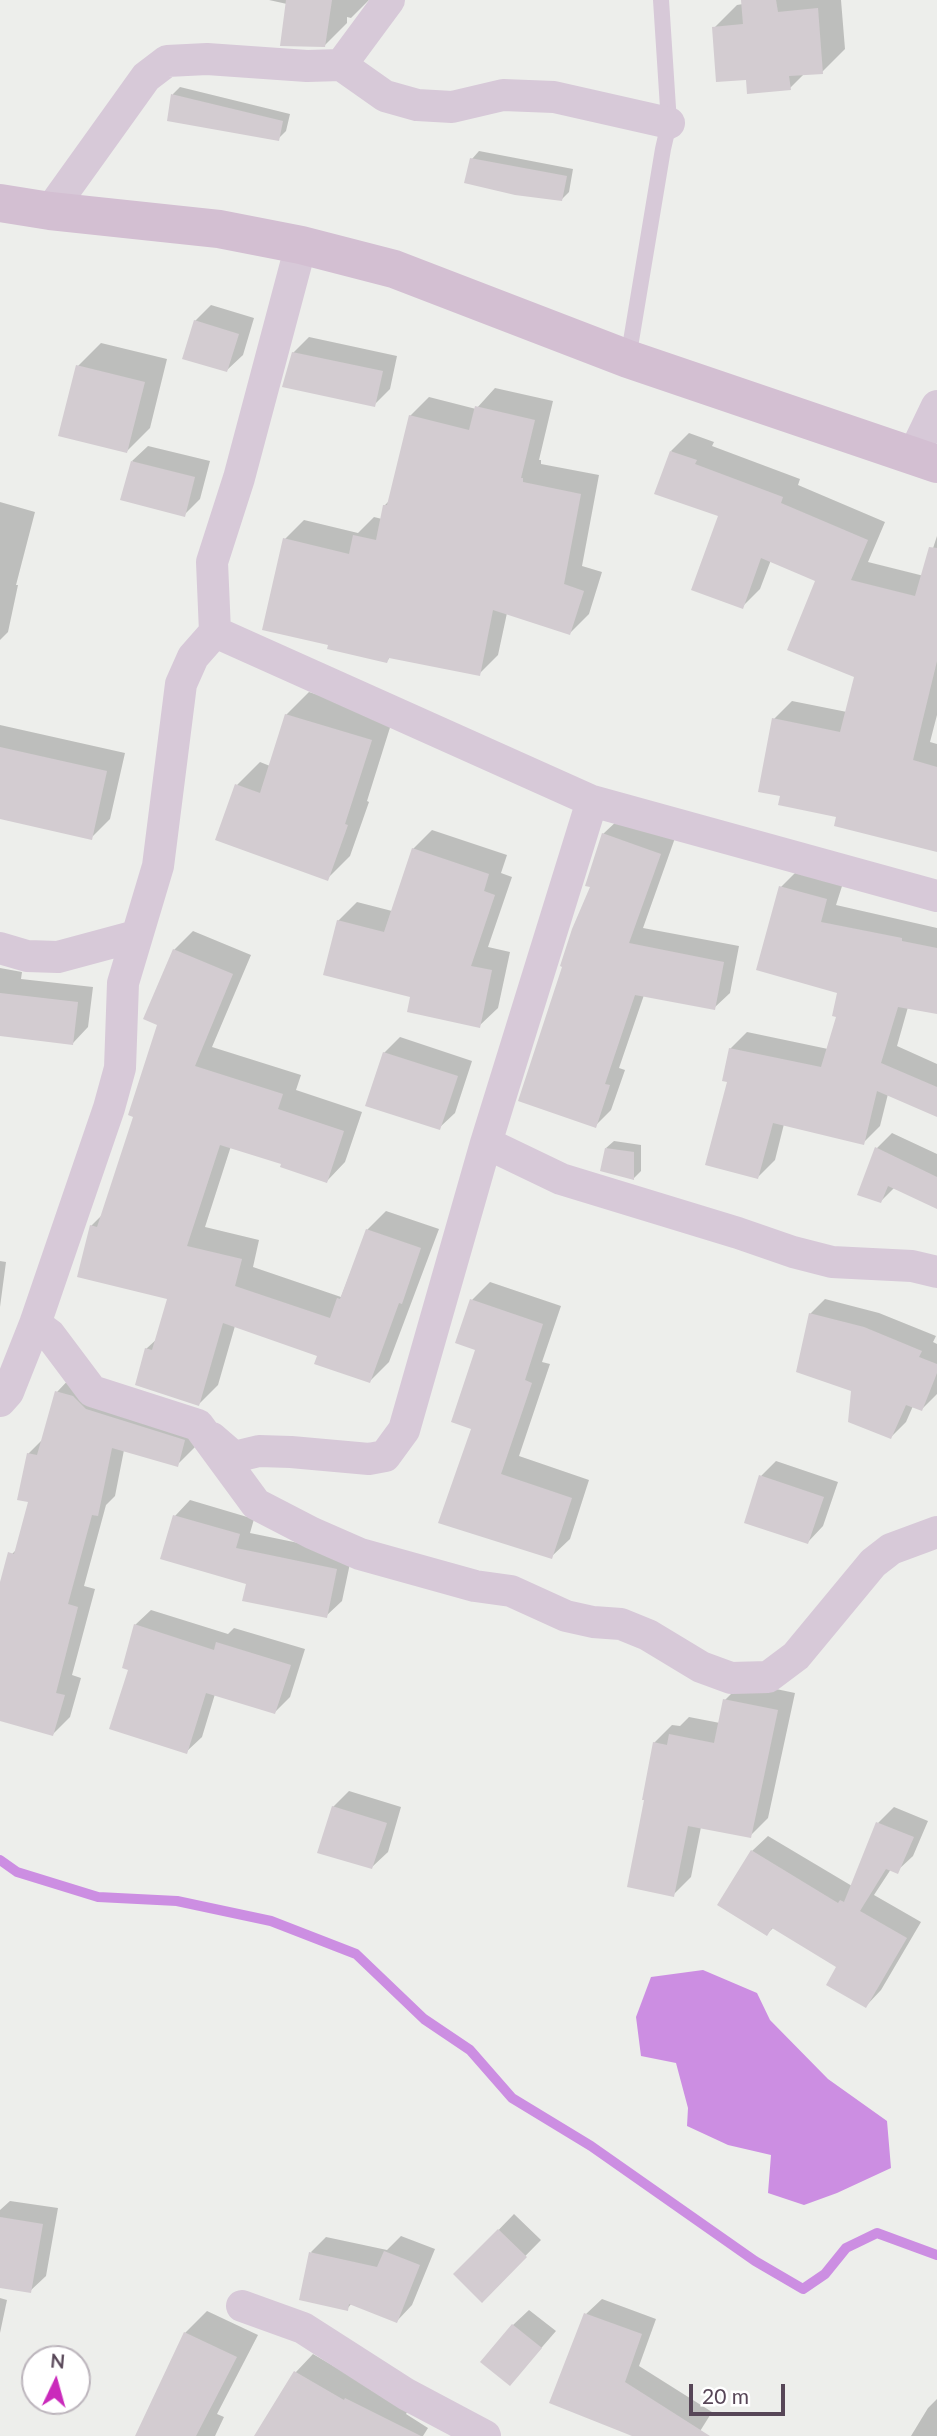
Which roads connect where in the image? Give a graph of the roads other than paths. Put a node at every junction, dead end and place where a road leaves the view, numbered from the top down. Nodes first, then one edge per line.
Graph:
1 (389, 0) edge
2 (661, 0) edge
3 (341, 65) junction
4 (669, 123) junction
5 (0, 203) edge
6 (50, 211) junction
7 (302, 244) junction
8 (628, 359) junction
9 (937, 406) edge
10 (925, 460) edge
11 (215, 632) junction
12 (592, 801) junction
13 (937, 896) edge
14 (136, 936) junction
15 (0, 948) edge
16 (486, 1143) junction
17 (937, 1272) edge
18 (35, 1324) junction
19 (0, 1401) edge
20 (198, 1425) junction
21 (937, 1532) edge
22 (242, 2306) dead end
23 (485, 2436) edge

1 - 3 street
2 - 4 lane
3 - 4 street
3 - 6 street
4 - 8 lane
5 - 6 main road
6 - 7 main road
7 - 8 main road
7 - 11 street
8 - 10 main road
9 - 10 street
11 - 12 street
11 - 14 street
12 - 13 street
12 - 16 street
14 - 15 street
14 - 18 street
16 - 17 street
16 - 20 street
18 - 19 street
18 - 20 street
20 - 21 street
22 - 23 street

